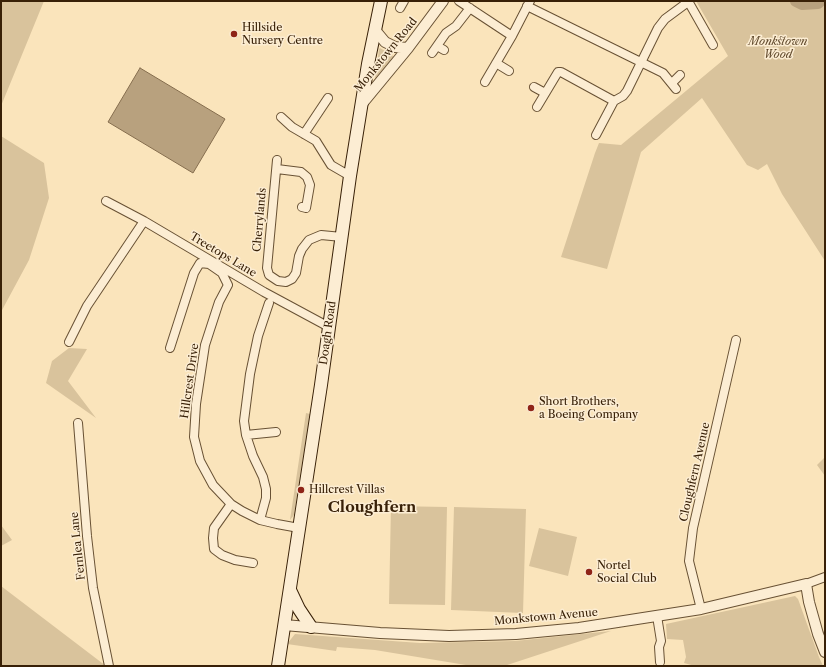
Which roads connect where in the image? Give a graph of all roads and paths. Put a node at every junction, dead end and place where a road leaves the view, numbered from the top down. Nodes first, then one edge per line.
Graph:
1 (381, 1) edge
2 (443, 1) edge
3 (459, 1) edge
4 (688, 1) edge
5 (529, 4) edge
6 (470, 8) junction
7 (375, 30) junction
8 (512, 36) junction
9 (713, 45) dead end
10 (408, 48) junction
11 (438, 50) dead end
12 (640, 62) junction
13 (496, 63) junction
14 (508, 71) dead end
15 (680, 75) dead end
16 (485, 82) dead end
17 (534, 87) dead end
18 (545, 93) junction
19 (328, 98) dead end
20 (614, 101) junction
21 (362, 105) junction
22 (537, 107) dead end
23 (281, 117) dead end
24 (304, 134) junction
25 (596, 135) dead end
26 (277, 160) dead end
27 (277, 169) junction
28 (350, 176) junction
29 (106, 201) dead end
30 (302, 207) dead end
31 (144, 221) junction
32 (342, 237) junction
33 (269, 303) dead end
34 (329, 327) junction
35 (736, 340) dead end
36 (69, 342) dead end
37 (170, 348) dead end
38 (78, 423) dead end
39 (276, 432) dead end
40 (246, 435) junction
41 (231, 504) junction
42 (260, 520) junction
43 (299, 528) junction
44 (253, 563) dead end
45 (825, 577) edge
46 (806, 584) junction
47 (290, 590) junction
48 (701, 609) junction
49 (658, 616) junction
50 (284, 625) junction
51 (311, 627) junction
52 (825, 652) edge
53 (660, 662) dead end
54 (109, 666) edge
55 (278, 666) edge

1 - 7 main road, Doagh Road
2 - 10 street, Monkstown Road
3 - 6 street
4 - 9 street
4 - 12 street
5 - 8 street
5 - 12 street
6 - 8 street
6 - 11 street
7 - 10 street
7 - 21 main road, Doagh Road
8 - 13 street
10 - 21 street, Monkstown Road
12 - 15 street
12 - 20 street
13 - 14 street
13 - 16 street
17 - 18 street
18 - 20 street
18 - 22 street
19 - 24 street
20 - 25 street
21 - 28 main road, Doagh Road
23 - 24 street
24 - 28 street
26 - 27 street, Cherrylands
27 - 30 street
27 - 32 street, Cherrylands
28 - 32 main road, Doagh Road
29 - 31 street, Treetops Lane
31 - 34 street, Treetops Lane
31 - 36 street
32 - 34 main road, Doagh Road
33 - 40 street
34 - 43 main road, Doagh Road
35 - 48 street, Cloughfern Avenue
37 - 41 street, Hillcrest Drive
38 - 54 street, Fernlea Lane
39 - 40 street
40 - 42 street
41 - 42 street, Hillcrest Drive
41 - 44 street
42 - 43 street, Hillcrest Drive
43 - 47 main road, Doagh Road
45 - 46 street
46 - 48 street, Monkstown Avenue
46 - 52 street
47 - 50 main road, Doagh Road
47 - 51 main road
48 - 49 street, Monkstown Avenue
49 - 51 street, Monkstown Avenue
49 - 53 street
50 - 51 street, Monkstown Avenue
50 - 55 main road, Doagh Road

